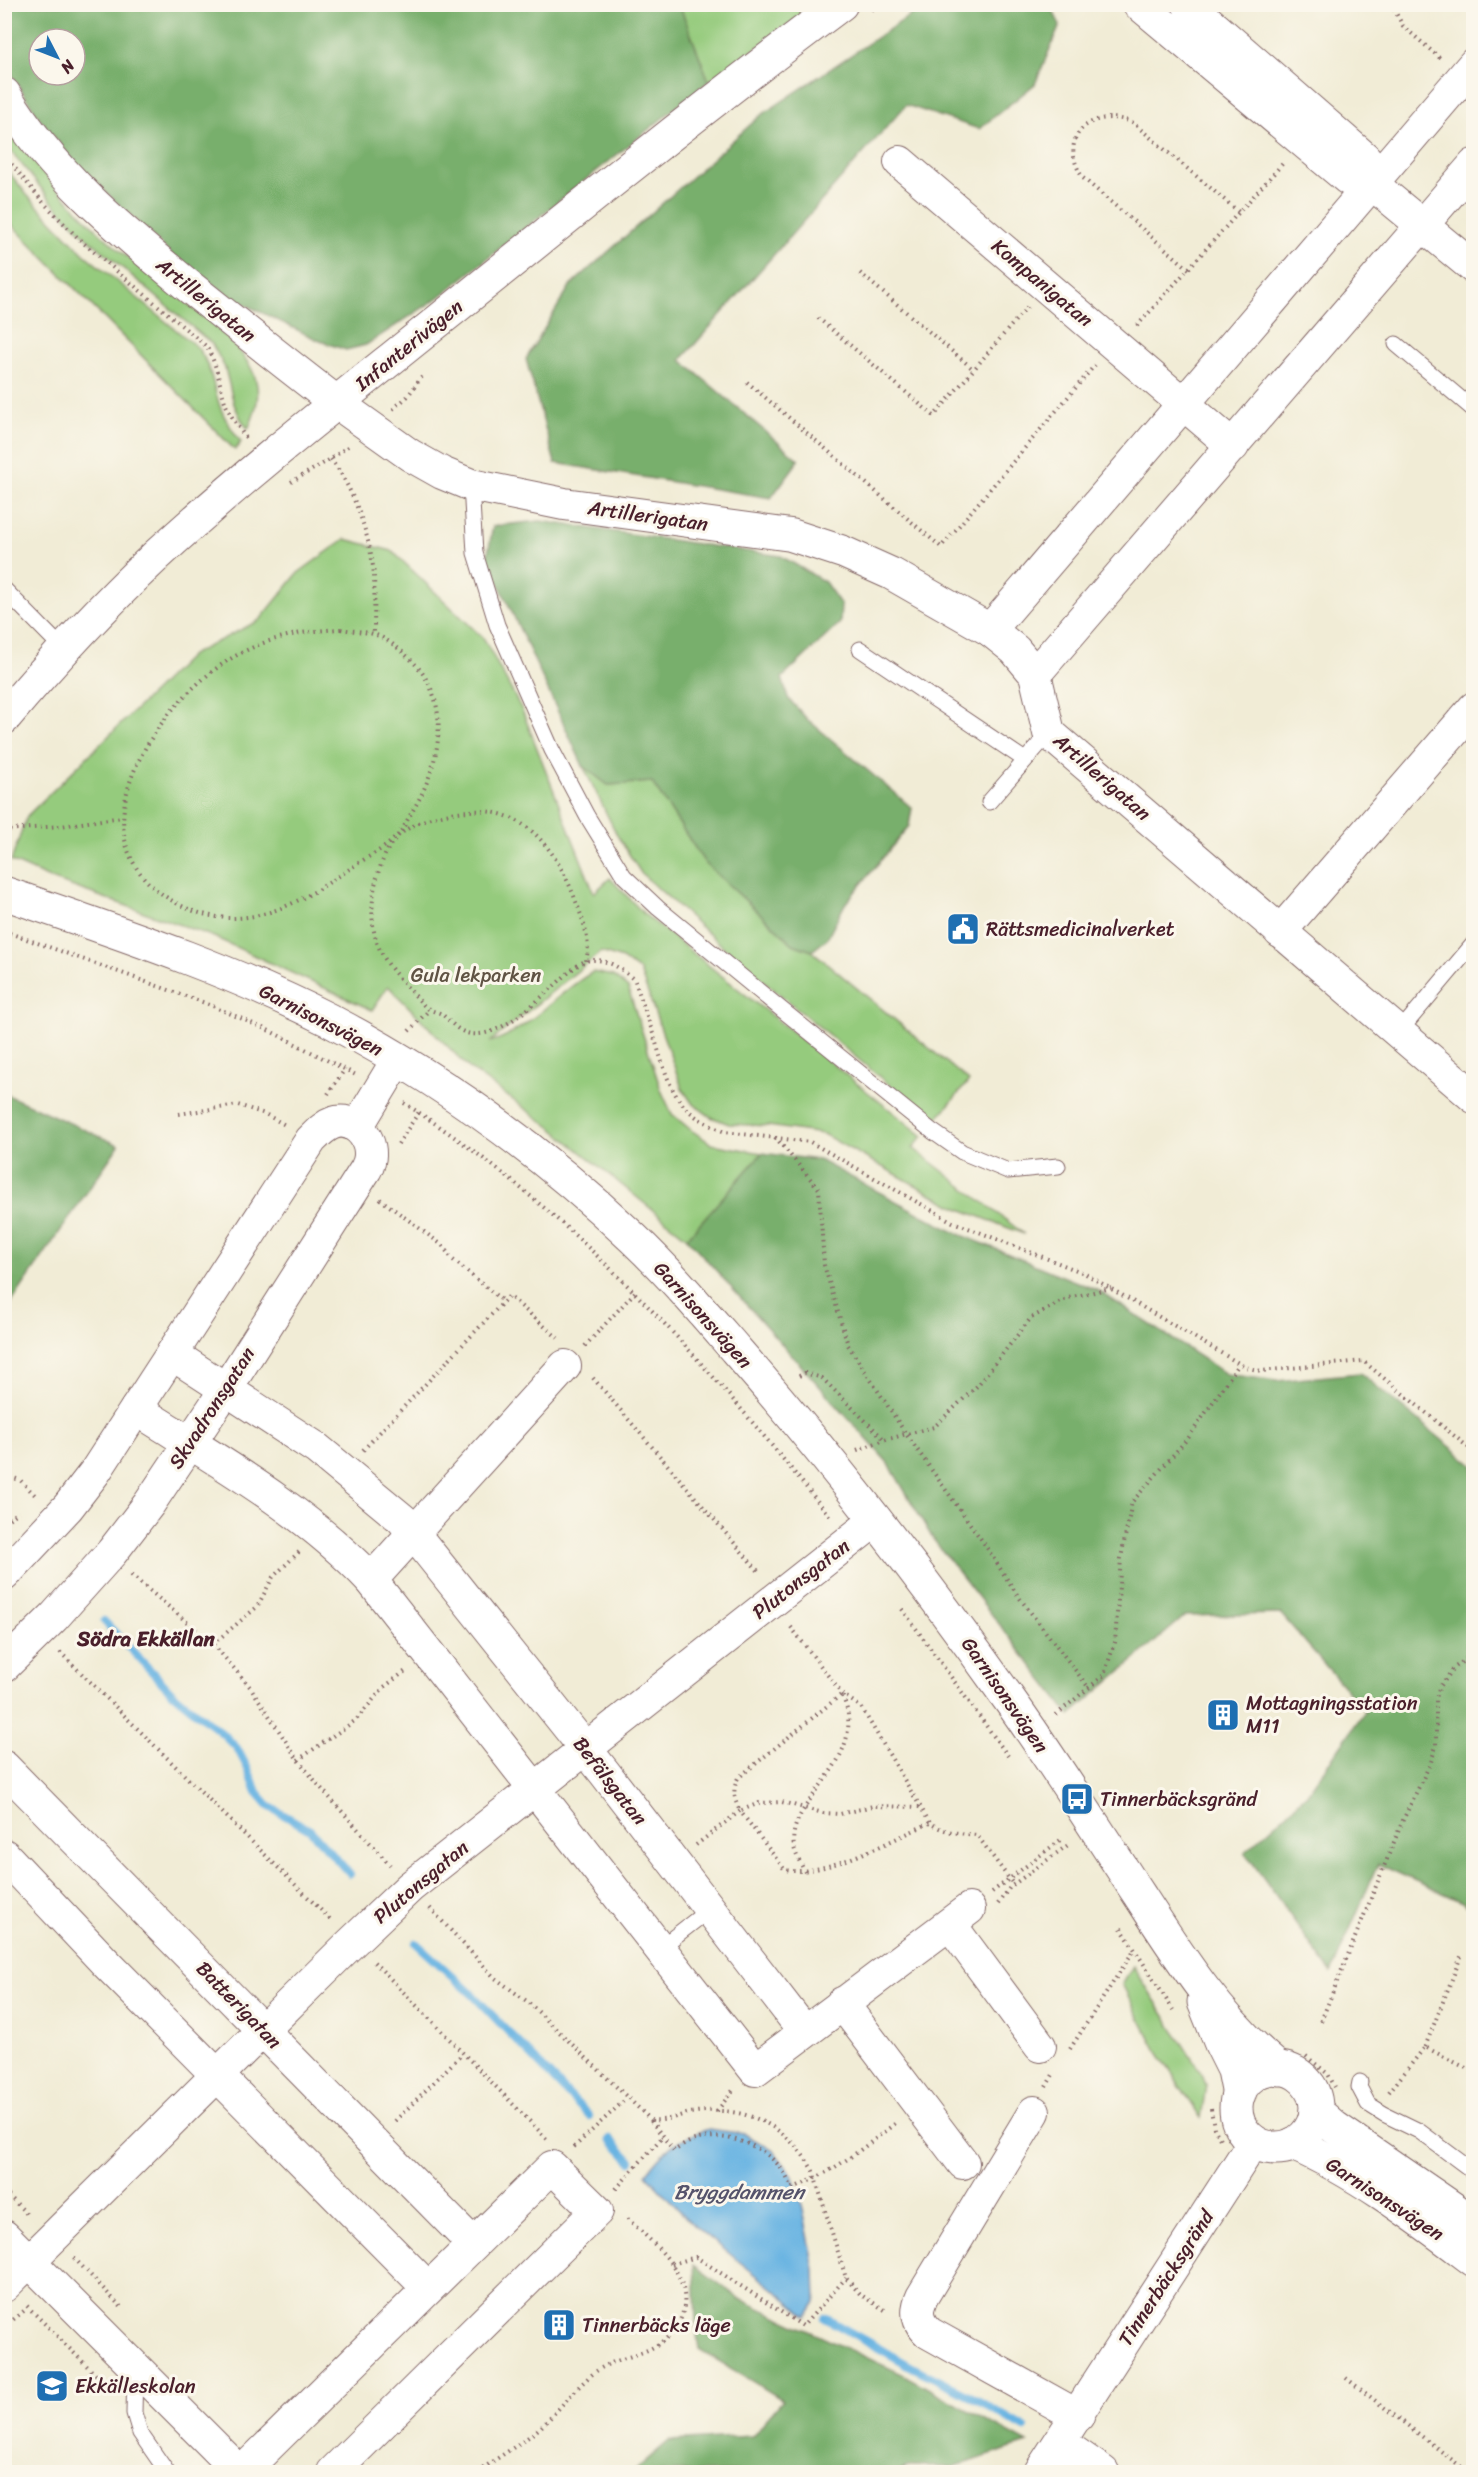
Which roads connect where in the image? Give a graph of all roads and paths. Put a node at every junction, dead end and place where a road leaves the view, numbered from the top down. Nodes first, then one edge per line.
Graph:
1 (841, 4) edge
2 (1139, 4) edge
3 (1188, 4) edge
4 (1390, 4) edge
5 (1468, 70) edge
6 (4, 94) edge
7 (1304, 131) junction
8 (4, 155) edge
9 (900, 162) dead end
10 (1473, 165) edge
11 (1371, 183) junction
12 (1239, 212) junction
13 (1422, 225) junction
14 (1473, 268) edge
15 (1189, 269) junction
16 (860, 273) dead end
17 (1045, 287) junction
18 (818, 318) dead end
19 (1396, 344) dead end
20 (1115, 346) junction
21 (974, 369) junction
22 (747, 382) dead end
23 (337, 403) junction
24 (1184, 404) junction
25 (1473, 410) edge
26 (1233, 446) junction
27 (331, 459) dead end
28 (266, 461) junction
29 (471, 485) junction
30 (4, 590) edge
31 (990, 630) junction
32 (374, 634) junction
33 (860, 649) dead end
34 (64, 650) junction
35 (1035, 674) junction
36 (1473, 708) edge
37 (4, 718) edge
38 (1049, 733) junction
39 (1025, 760) junction
40 (989, 802) dead end
41 (122, 817) junction
42 (4, 830) edge
43 (396, 837) junction
44 (4, 893) edge
45 (4, 931) edge
46 (1280, 932) junction
47 (1473, 943) edge
48 (586, 961) junction
49 (429, 1010) junction
50 (1399, 1032) junction
51 (400, 1049) junction
52 (380, 1088) junction
53 (1473, 1097) edge
54 (179, 1114) dead end
55 (357, 1127) junction
56 (775, 1137) junction
57 (311, 1140) junction
58 (1058, 1166) dead end
59 (358, 1182) junction
60 (1111, 1288) junction
61 (636, 1292) junction
62 (504, 1302) junction
63 (172, 1354) junction
64 (571, 1361) junction
65 (1239, 1364) junction
66 (805, 1373) dead end
67 (226, 1389) junction
68 (136, 1409) junction
69 (906, 1434) junction
70 (885, 1440) junction
71 (190, 1443) junction
72 (361, 1452) dead end
73 (851, 1452) dead end
74 (1473, 1452) edge
75 (4, 1475) edge
76 (37, 1495) dead end
77 (876, 1520) junction
78 (415, 1533) junction
79 (850, 1541) junction
80 (303, 1548) dead end
81 (127, 1571) dead end
82 (760, 1574) dead end
83 (4, 1575) edge
84 (371, 1580) junction
85 (791, 1627) dead end
86 (213, 1644) junction
87 (1473, 1653) edge
88 (4, 1666) edge
89 (411, 1668) dead end
90 (1089, 1688) junction
91 (842, 1694) junction
92 (1048, 1708) dead end
93 (1056, 1716) junction
94 (1061, 1722) dead end
95 (585, 1749) junction
96 (298, 1760) junction
97 (4, 1767) edge
98 (535, 1789) junction
99 (804, 1807) junction
100 (920, 1807) junction
101 (740, 1811) junction
102 (930, 1823) junction
103 (1063, 1838) dead end
104 (4, 1855) edge
105 (673, 1862) junction
106 (804, 1872) junction
107 (1009, 1879) junction
108 (1013, 1885) dead end
109 (410, 1887) junction
110 (710, 1909) junction
111 (660, 1948) junction
112 (1134, 1950) dead end
113 (1462, 1954) dead end
114 (1195, 1980) junction
115 (842, 2003) junction
116 (1322, 2021) dead end
117 (264, 2030) junction
118 (804, 2031) junction
119 (1425, 2048) junction
120 (463, 2053) dead end
121 (1056, 2055) junction
122 (1279, 2069) junction
123 (1473, 2072) edge
124 (218, 2076) junction
125 (1360, 2082) dead end
126 (1239, 2095) junction
127 (920, 2106) junction
128 (1376, 2109) junction
129 (1316, 2111) junction
130 (1034, 2112) joint
131 (651, 2120) junction
132 (663, 2136) junction
133 (1254, 2141) junction
134 (373, 2143) junction
135 (1293, 2144) junction
136 (963, 2163) dead end
137 (1473, 2172) edge
138 (817, 2180) junction
139 (616, 2190) dead end
140 (1473, 2223) edge
141 (4, 2236) edge
142 (473, 2244) junction
143 (1473, 2260) edge
144 (31, 2263) junction
145 (846, 2278) junction
146 (6, 2285) edge
147 (428, 2288) junction
148 (928, 2333) junction
149 (135, 2369) junction
150 (1346, 2378) dead end
151 (134, 2413) junction
152 (1078, 2415) junction
153 (1061, 2443) junction
154 (167, 2472) edge
155 (241, 2472) edge
156 (333, 2472) edge
157 (478, 2472) edge
158 (1040, 2472) edge
159 (1103, 2472) edge
160 (1468, 2472) edge

1 - 23 street, Infanterivägen
2 - 7 street
3 - 7 street
4 - 5 path
5 - 11 street
6 - 23 street, Artillerigatan
7 - 11 street
7 - 12 path
8 - 28 path
9 - 17 street, Kompanigatan
10 - 13 street
11 - 13 street
11 - 24 street
12 - 15 path
12 - 15 path
13 - 14 street
13 - 26 street
15 - 20 path
16 - 21 path
17 - 20 street, Kompanigatan
17 - 21 path
18 - 21 path
19 - 25 lane
20 - 22 path
20 - 24 street, Kompanigatan
23 - 28 street, Infanterivägen
23 - 29 street, Artillerigatan
24 - 26 street, Kompanigatan
24 - 31 street
26 - 35 street
27 - 32 path
28 - 34 street, Infanterivägen
29 - 31 street, Artillerigatan
29 - 58 lane
30 - 34 lane
31 - 35 street, Artillerigatan
32 - 41 path
32 - 43 path
33 - 39 lane
34 - 37 street, Infanterivägen
35 - 38 street, Artillerigatan
36 - 46 street
38 - 39 lane
38 - 46 street, Artillerigatan
39 - 40 lane
41 - 42 path
41 - 43 path
43 - 48 path
43 - 49 path
44 - 51 street, Garnisonsvägen
45 - 52 path
46 - 50 street, Artillerigatan
47 - 50 lane
48 - 49 path
48 - 56 path
49 - 51 path
50 - 53 street, Artillerigatan
51 - 52 street
51 - 77 street, Garnisonsvägen
52 - 55 street
52 - 61 path
54 - 57 path
55 - 57 street
55 - 59 street, Skvadronsgatan
56 - 60 path
56 - 69 path
57 - 63 street
59 - 62 path
59 - 67 street, Skvadronsgatan
60 - 65 path
60 - 69 path
61 - 64 path
61 - 79 path
62 - 64 path
62 - 72 path
63 - 67 street, Befälsgatan
63 - 68 street
64 - 78 street
64 - 82 path
65 - 74 path
65 - 90 path
66 - 70 path
67 - 71 street, Skvadronsgatan
67 - 78 street, Befälsgatan
68 - 71 street
68 - 83 street
69 - 70 path
69 - 90 path
70 - 73 path
71 - 84 street
71 - 88 street, Skvadronsgatan
75 - 76 path
77 - 79 street, Plutonsgatan
77 - 114 street, Garnisonsvägen
78 - 84 street
78 - 95 street, Befälsgatan
79 - 95 street, Plutonsgatan
80 - 86 path
81 - 86 path
84 - 98 street
85 - 91 path
86 - 96 path
87 - 116 path
89 - 96 path
90 - 93 path
91 - 99 path
91 - 100 path
91 - 101 path
92 - 93 path
93 - 94 path
95 - 98 street, Plutonsgatan
95 - 105 street, Befälsgatan
96 - 109 path
97 - 117 street, Batterigatan
98 - 109 street, Plutonsgatan
98 - 111 street
99 - 100 path
99 - 101 path
99 - 106 path
100 - 102 path
101 - 105 path
101 - 106 path
102 - 106 path
102 - 107 path
103 - 107 path
104 - 124 street
105 - 110 street, Befälsgatan
107 - 108 path
109 - 117 street, Plutonsgatan
109 - 131 path
110 - 111 lane
110 - 118 street, Befälsgatan
111 - 118 street
112 - 121 path
113 - 119 path
114 - 122 street, Garnisonsvägen
114 - 126 street, Garnisonsvägen
115 - 118 street
115 - 121 street
115 - 127 street
117 - 124 street, Plutonsgatan
117 - 134 street, Batterigatan
119 - 123 path
119 - 128 path
120 - 134 path
121 - 130 path
122 - 126 street
122 - 129 street
124 - 144 street, Plutonsgatan
124 - 147 street
125 - 128 lane
126 - 133 street
127 - 136 street
127 - 138 path
128 - 137 lane
129 - 135 street
129 - 140 street, Garnisonsvägen
130 - 148 street
131 - 132 path
131 - 138 path
132 - 138 path
132 - 139 path
133 - 135 street
133 - 152 street, Tinnerbäcksgränd
134 - 142 street, Batterigatan
135 - 143 street, Garnisonsvägen
138 - 145 path
141 - 144 street
142 - 147 street
142 - 156 street
144 - 146 street, Plutonsgatan
144 - 149 street
145 - 148 path
145 - 157 path
146 - 151 path
147 - 155 street
148 - 152 street
149 - 151 lane
149 - 155 street
150 - 160 path
151 - 154 lane
152 - 153 street, Tinnerbäcksgränd
153 - 158 street, Tinnerbäcksgränd
153 - 159 street

